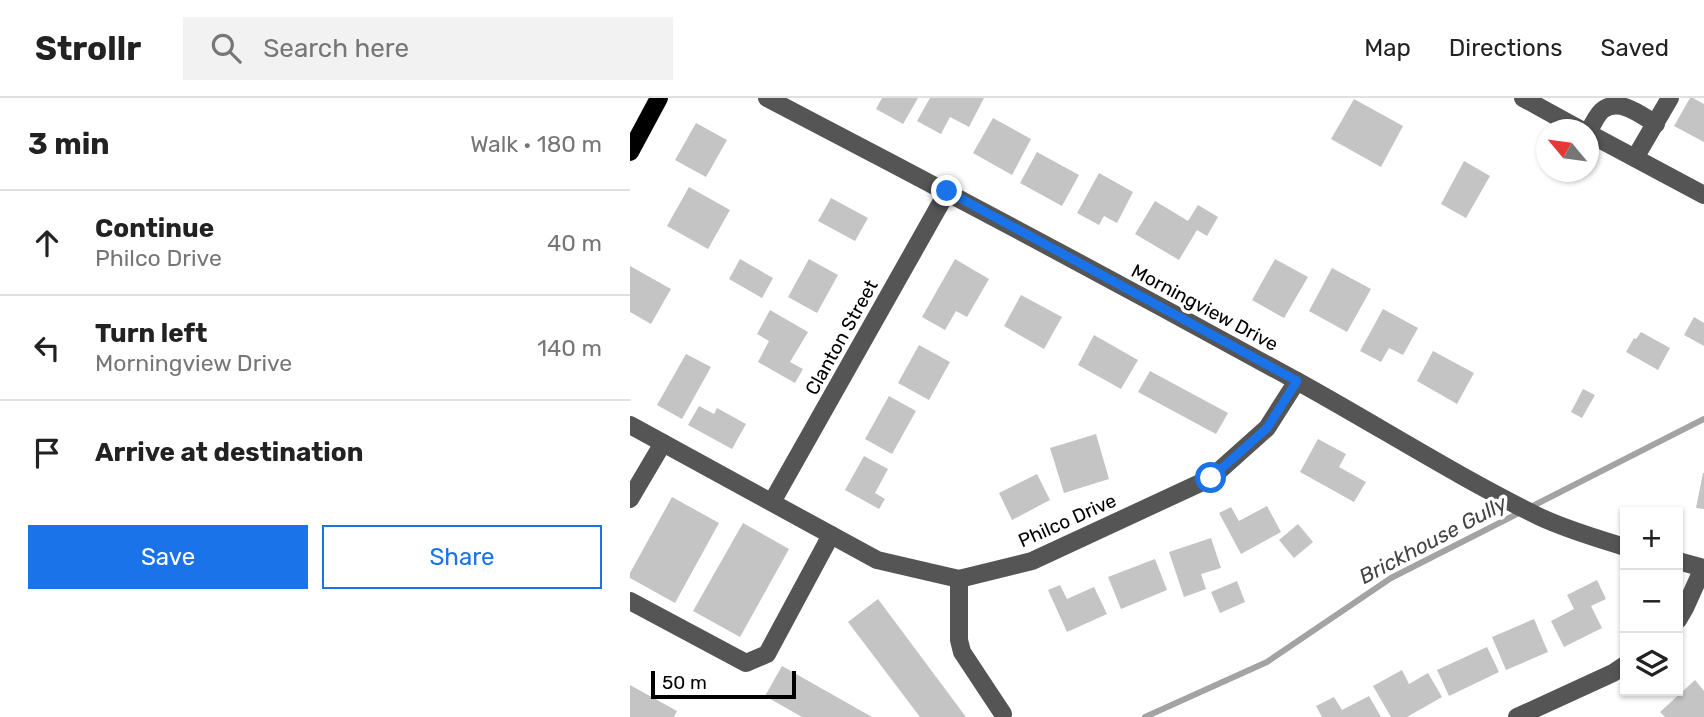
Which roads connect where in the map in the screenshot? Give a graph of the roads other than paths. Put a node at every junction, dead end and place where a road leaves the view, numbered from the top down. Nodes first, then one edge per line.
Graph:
1 (659, 98) edge
2 (767, 98) edge
3 (1522, 98) edge
4 (1670, 98) edge
5 (1561, 119) edge
6 (1596, 119) edge
7 (1656, 124) junction
8 (1599, 139) edge
9 (630, 152) edge
10 (1635, 158) junction
11 (947, 191) junction
12 (1704, 195) edge
13 (1297, 381) junction
14 (630, 425) edge
15 (663, 443) junction
16 (630, 499) edge
17 (772, 502) junction
18 (831, 535) junction
19 (1620, 545) edge
20 (1683, 562) edge
21 (1704, 568) edge
22 (959, 579) junction
23 (630, 601) edge
24 (1683, 611) edge
25 (1620, 669) edge
26 (1003, 714) dead end
27 (1517, 717) edge

1 - 9 main road
2 - 11 street, Morningview Drive
3 - 5 street
4 - 7 street
6 - 7 street
7 - 10 street
8 - 10 street
10 - 12 street
11 - 13 street, Morningview Drive
11 - 17 street, Clanton Street
13 - 19 street, Morningview Drive
13 - 22 street, Philco Drive
14 - 15 street, Philco Drive
15 - 16 street
15 - 17 street, Philco Drive
17 - 18 street, Philco Drive
18 - 22 street, Philco Drive
18 - 23 street
20 - 21 street
21 - 24 street
22 - 26 street
25 - 27 street

